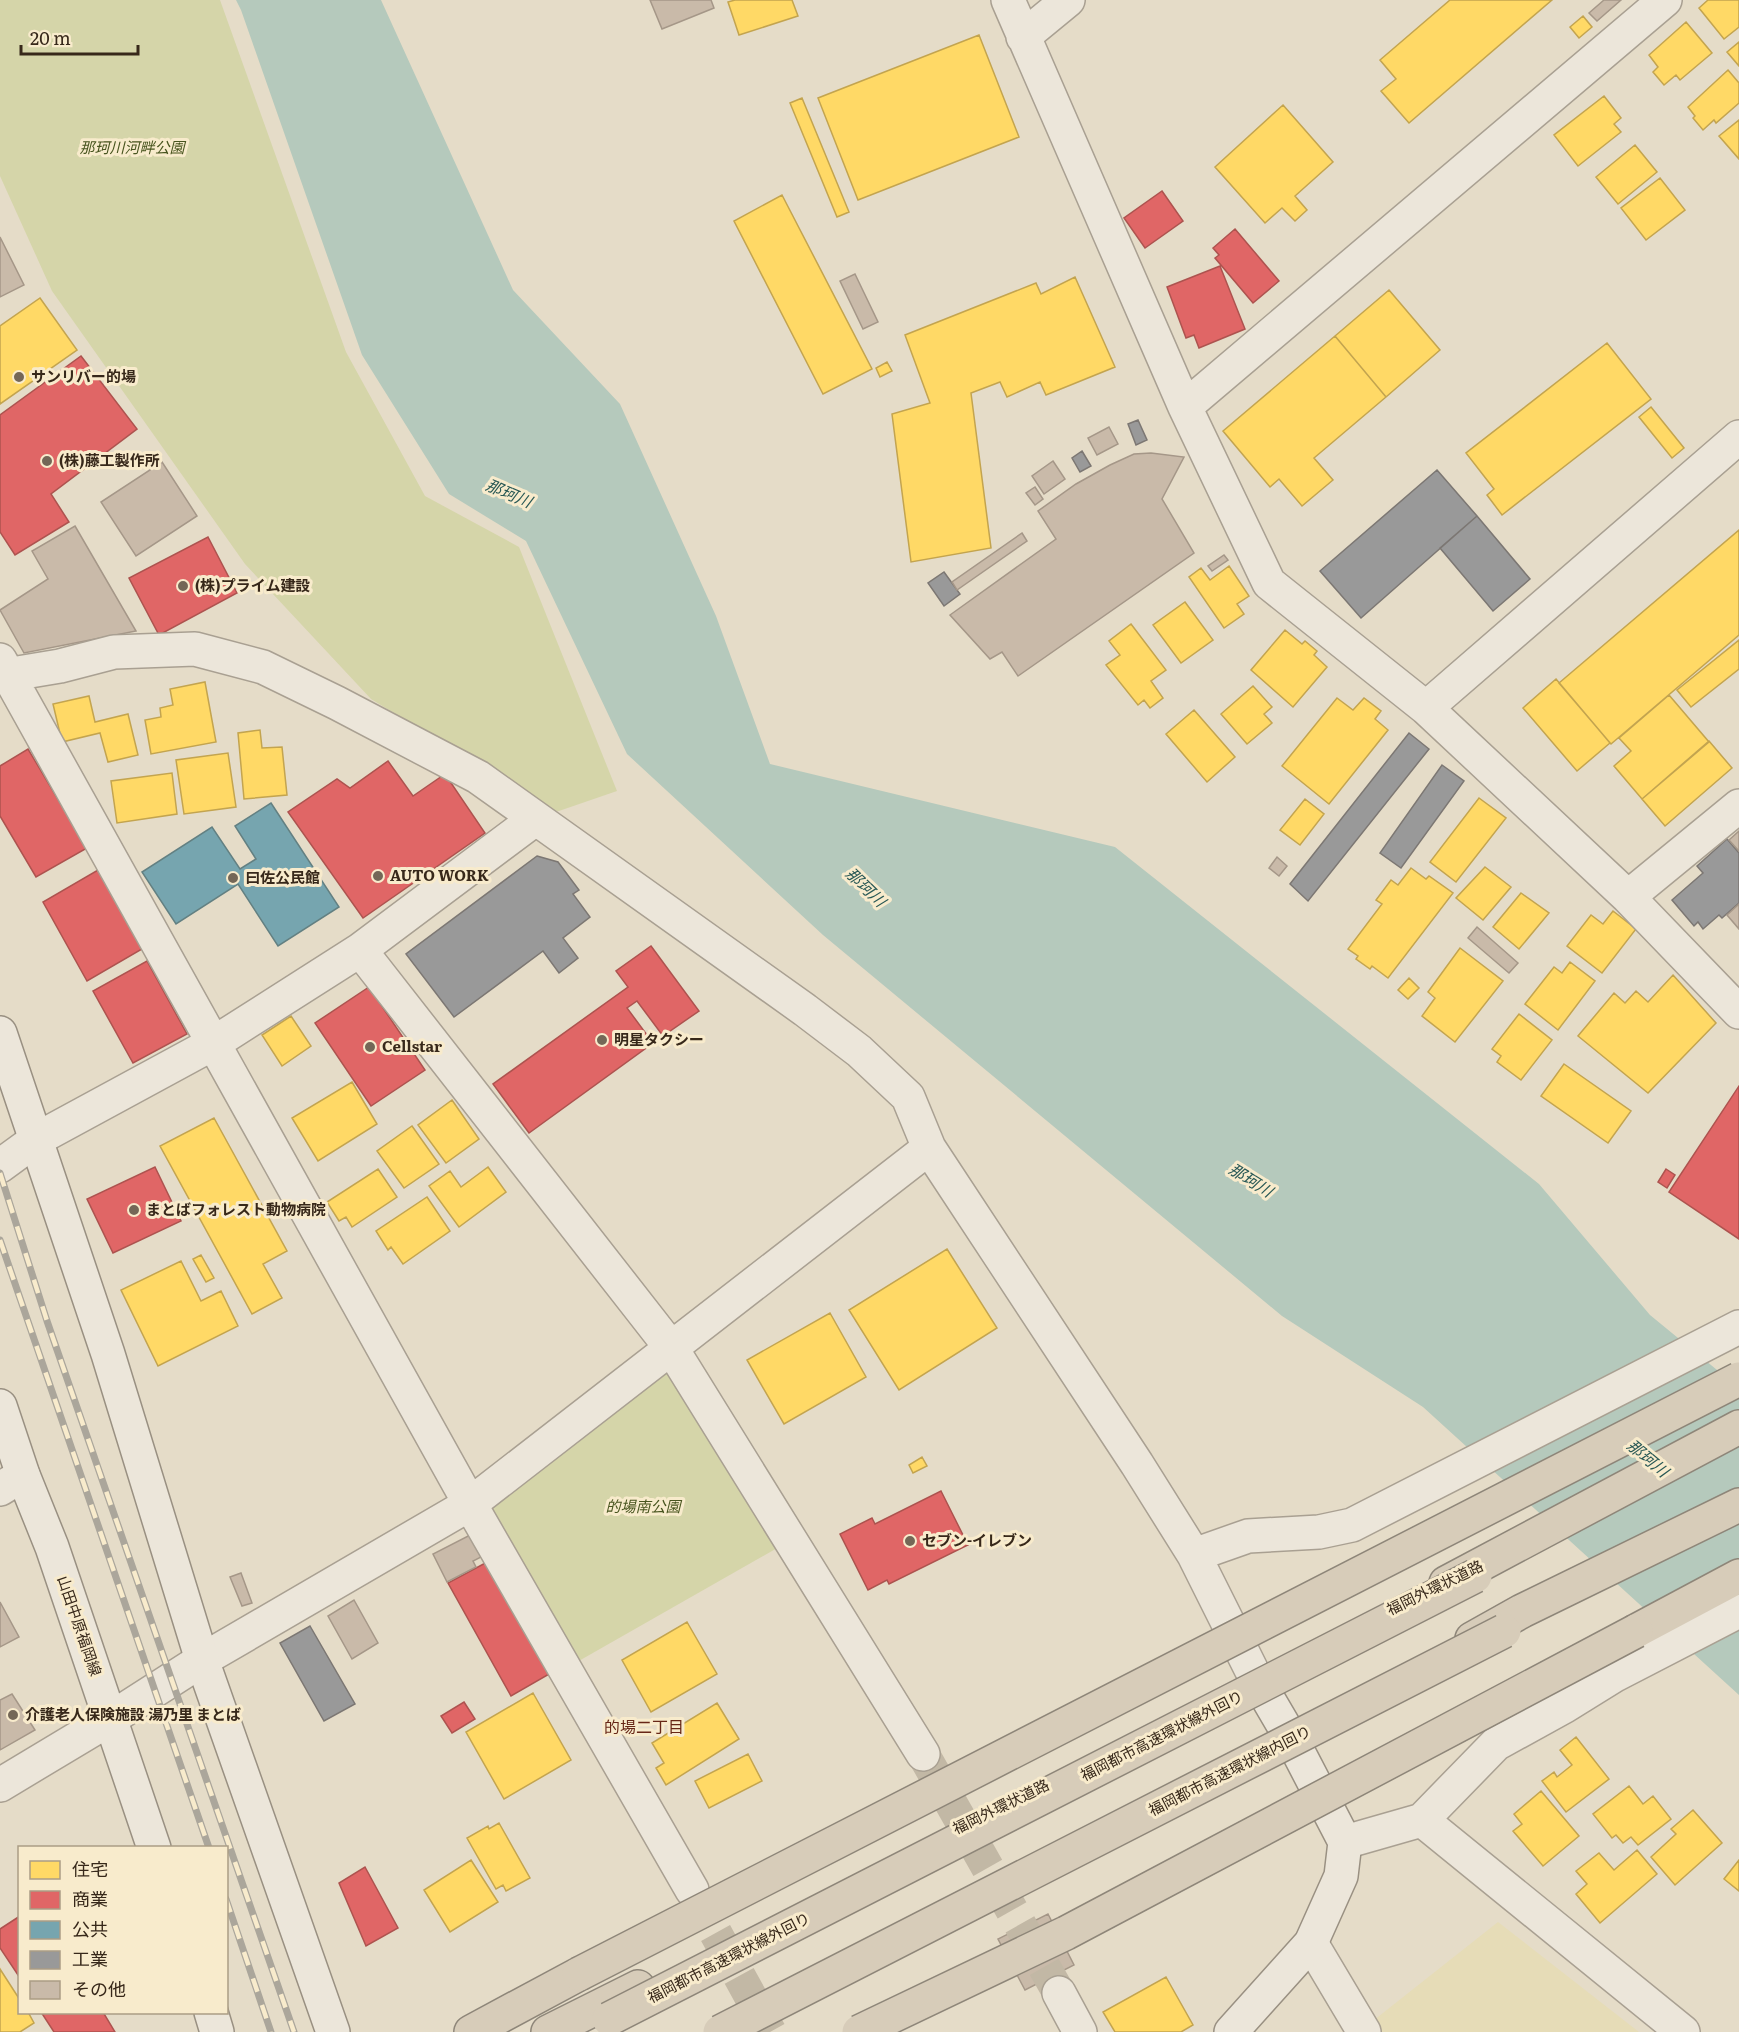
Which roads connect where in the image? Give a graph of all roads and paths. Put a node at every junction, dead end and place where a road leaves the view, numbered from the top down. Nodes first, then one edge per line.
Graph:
1 (1008, 0) edge
2 (1068, 0) edge
3 (1665, 0) edge
4 (1023, 37) junction
5 (1185, 407) junction
6 (1739, 437) edge
7 (3, 670) edge
8 (1426, 708) junction
9 (1739, 806) edge
10 (536, 819) junction
11 (1628, 897) junction
12 (360, 950) junction
13 (1739, 1012) edge
14 (0, 1034) edge
15 (214, 1043) junction
16 (37, 1139) junction
17 (929, 1148) junction
18 (0, 1166) edge
19 (1739, 1327) edge
20 (672, 1349) junction
21 (1739, 1379) edge
22 (0, 1406) edge
23 (1739, 1427) edge
24 (1739, 1440) edge
25 (11, 1482) edge
26 (470, 1504) junction
27 (1739, 1507) edge
28 (1194, 1555) junction
29 (1739, 1576) edge
30 (1739, 1611) edge
31 (202, 1660) junction
32 (1254, 1675) junction
33 (110, 1719) junction
34 (1290, 1738) junction
35 (923, 1754) tunnel mouth
36 (0, 1785) edge
37 (1422, 1820) junction
38 (1346, 1842) junction
39 (153, 1846) edge
40 (692, 1890) tunnel mouth
41 (1311, 1943) junction
42 (1059, 1993) tunnel mouth
43 (211, 2014) edge
44 (217, 2032) edge
45 (333, 2032) edge
46 (471, 2032) edge
47 (548, 2032) edge
48 (584, 2032) edge
49 (720, 2032) edge
50 (731, 2032) edge
51 (859, 2032) edge
52 (1080, 2032) edge
53 (1231, 2032) edge
54 (1364, 2032) edge
55 (1683, 2032) edge

1 - 4 street
2 - 4 street
3 - 5 street
4 - 5 street
5 - 8 street
6 - 8 street
7 - 10 street
7 - 15 street
8 - 11 street
9 - 11 street
10 - 12 street
10 - 17 street
11 - 13 street
12 - 15 street
12 - 20 street
14 - 16 street
15 - 16 street
15 - 26 street
16 - 18 street
16 - 31 street
17 - 20 street
17 - 28 street
19 - 28 street
20 - 26 street
20 - 35 street
21 - 46 highway, bridge
22 - 25 street, 山田中原福岡線
23 - 32 highway, 福岡外環状道路
24 - 48 highway, 福岡都市高速環状線外回り, bridge
25 - 33 street, 山田中原福岡線
26 - 31 street
26 - 40 street
27 - 34 highway
27 - 49 highway, 福岡都市高速環状線内回り, bridge
28 - 32 street
29 - 51 highway, bridge
30 - 37 street
31 - 33 street
31 - 45 street
32 - 34 street
32 - 47 highway, 福岡外環状道路
33 - 36 street
33 - 39 street, 山田中原福岡線
34 - 38 street
34 - 50 highway
37 - 38 street
37 - 55 street
38 - 41 street
41 - 53 street
41 - 54 street
42 - 52 street
43 - 44 street

